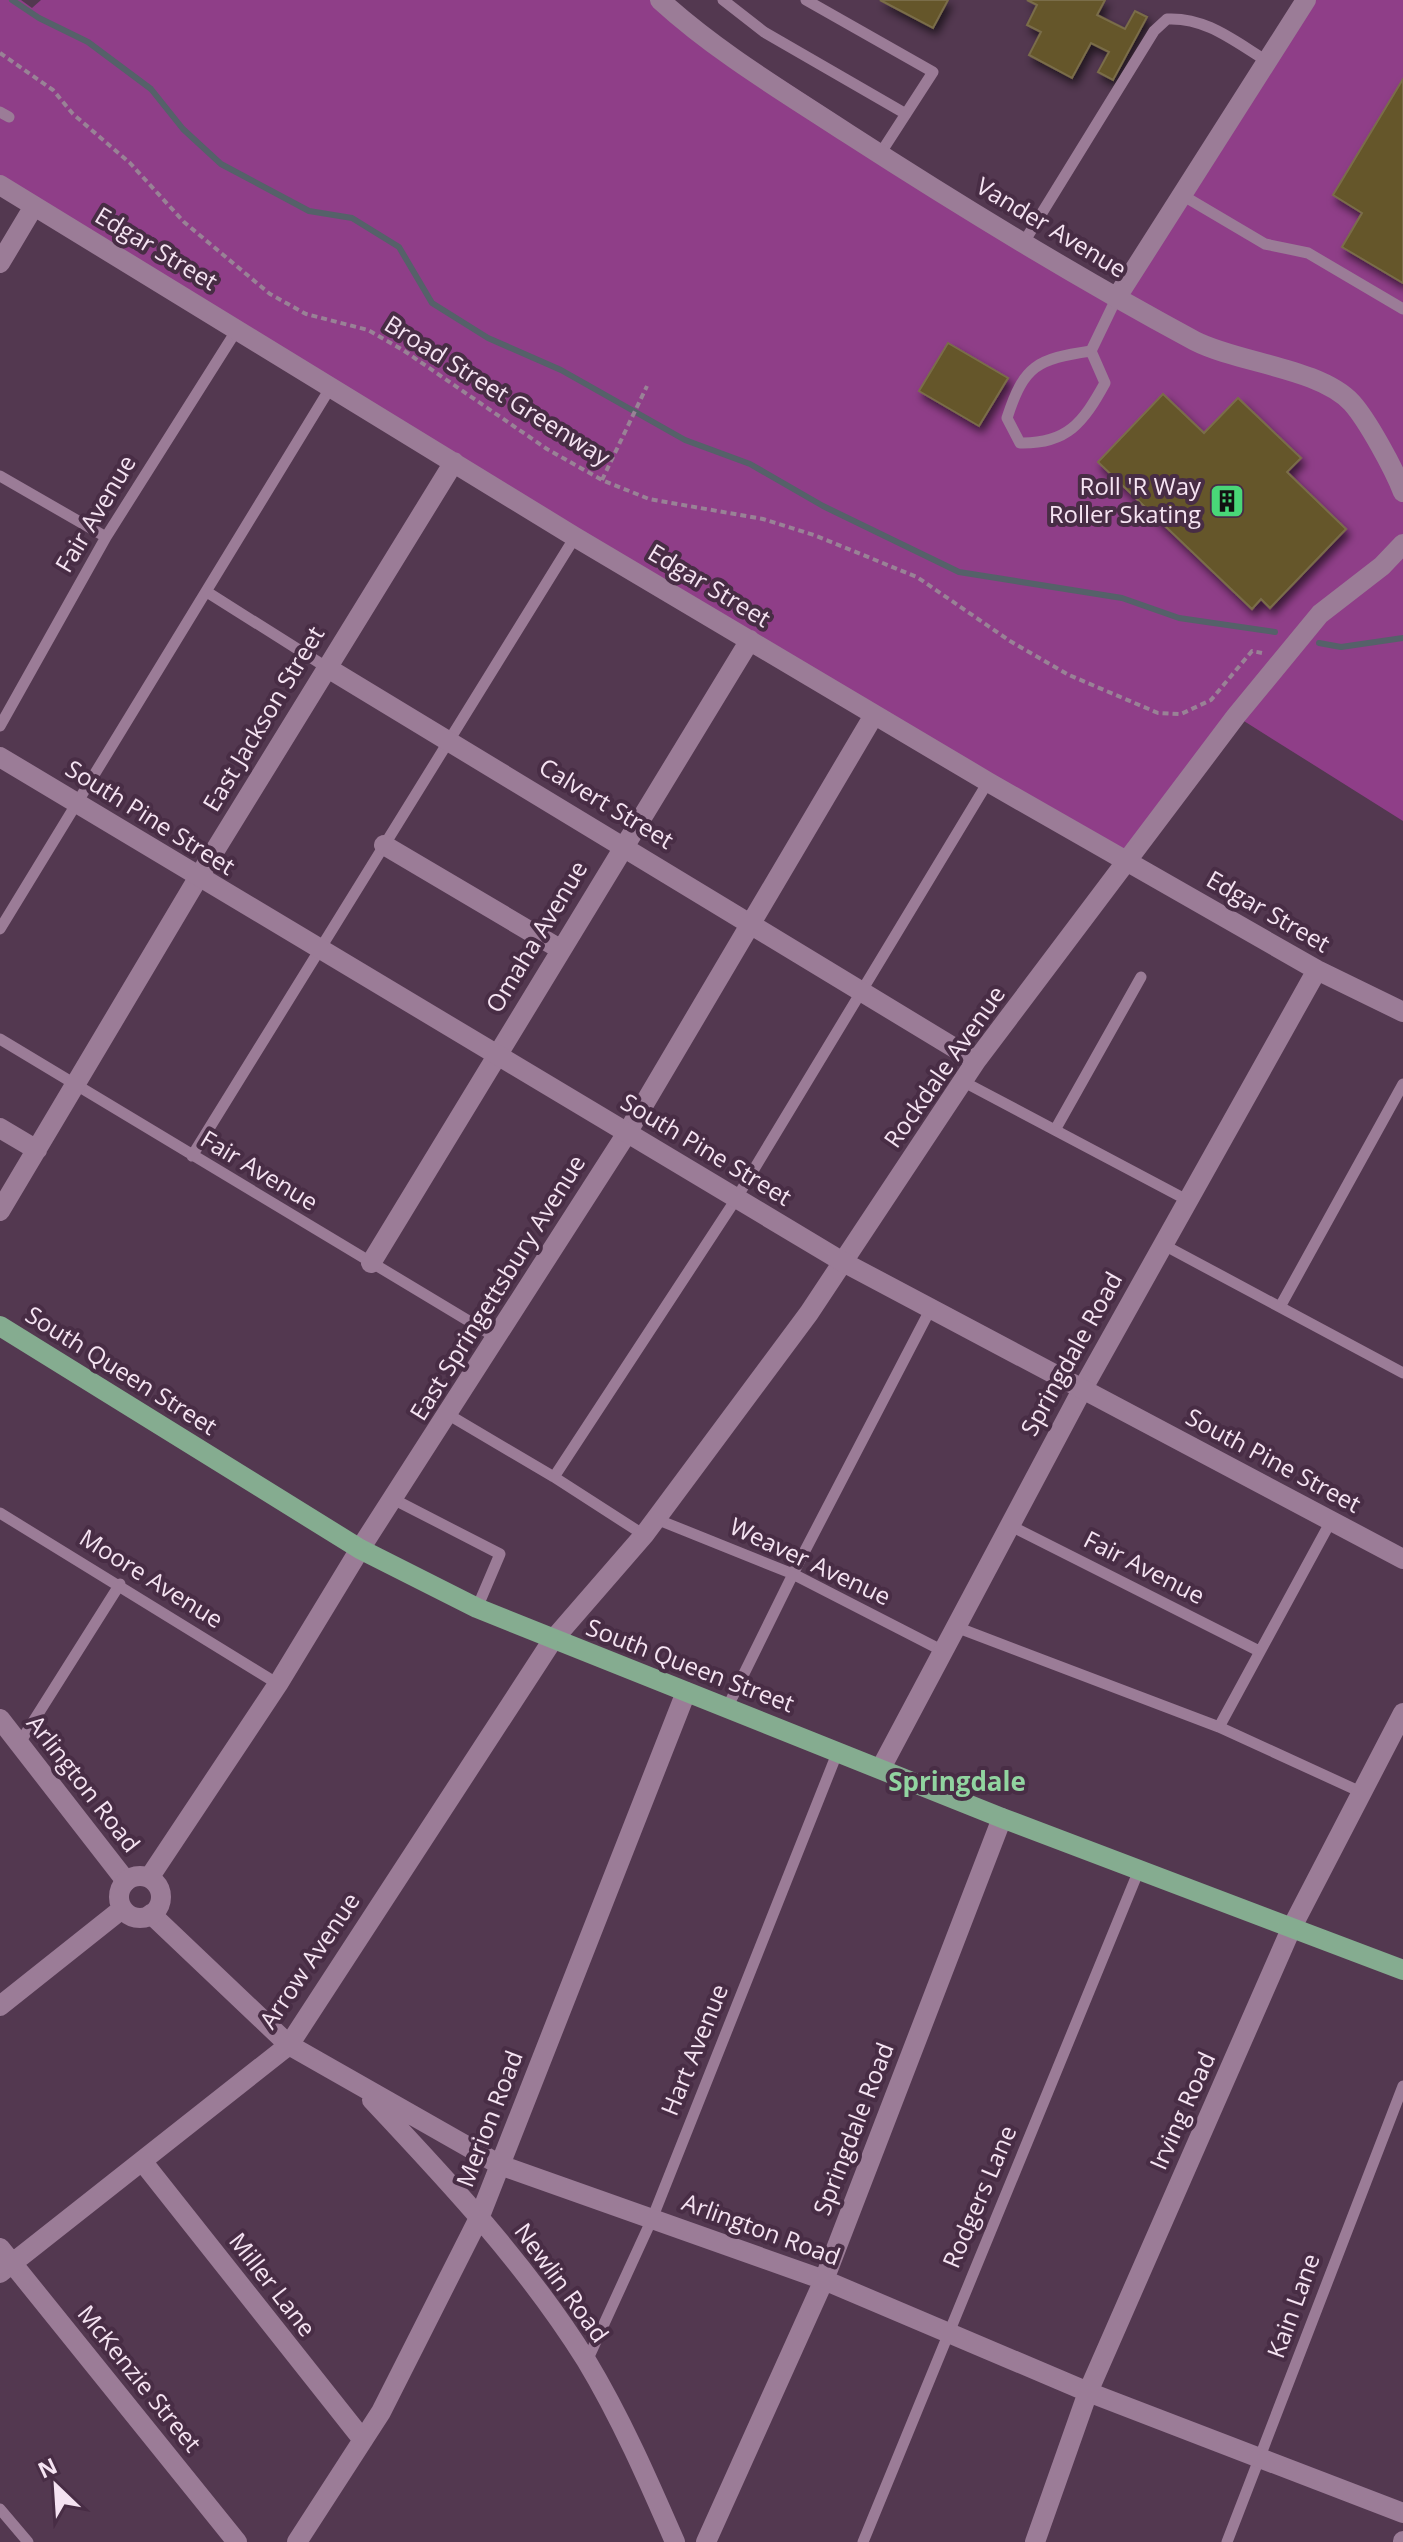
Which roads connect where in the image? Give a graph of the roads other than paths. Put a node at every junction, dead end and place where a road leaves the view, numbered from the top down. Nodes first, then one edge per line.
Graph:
1 (660, 0) edge
2 (723, 0) edge
3 (806, 0) edge
4 (1306, 0) edge
5 (1267, 61) junction
6 (906, 114) junction
7 (880, 154) junction
8 (0, 185) edge
9 (1182, 195) junction
10 (34, 206) junction
11 (1024, 242) junction
12 (0, 263) edge
13 (1117, 297) junction
14 (1403, 309) edge
15 (238, 328) junction
16 (1091, 351) junction
17 (332, 385) junction
18 (454, 462) junction
19 (0, 476) edge
20 (1403, 492) edge
21 (106, 537) junction
22 (575, 537) junction
23 (1403, 544) edge
24 (207, 592) junction
25 (750, 640) junction
26 (326, 667) junction
27 (874, 715) junction
28 (0, 726) edge
29 (449, 738) junction
30 (0, 757) edge
31 (988, 782) junction
32 (79, 804) junction
33 (384, 845) junction
34 (623, 845) junction
35 (1128, 864) junction
36 (198, 878) junction
37 (750, 923) junction
38 (0, 929) edge
39 (560, 949) junction
40 (320, 951) junction
41 (1317, 970) junction
42 (1141, 977) dead end
43 (861, 990) junction
44 (1403, 1012) edge
45 (0, 1039) edge
46 (496, 1055) junction
47 (976, 1061) junction
48 (964, 1082) junction
49 (1403, 1084) edge
50 (76, 1087) junction
51 (0, 1128) edge
52 (1055, 1130) junction
53 (627, 1133) junction
54 (37, 1150) junction
55 (192, 1156) junction
56 (736, 1199) junction
57 (1187, 1200) junction
58 (0, 1211) edge
59 (1162, 1244) junction
60 (843, 1262) junction
61 (371, 1263) junction
62 (1281, 1305) junction
63 (930, 1310) junction
64 (0, 1326) edge
65 (497, 1338) junction
66 (1403, 1373) edge
67 (1082, 1390) junction
68 (449, 1415) junction
69 (554, 1477) junction
70 (393, 1499) junction
71 (0, 1513) edge
72 (1331, 1521) junction
73 (1009, 1525) junction
74 (650, 1527) junction
75 (360, 1549) junction
76 (1403, 1559) edge
77 (793, 1574) junction
78 (120, 1584) junction
79 (477, 1608) junction
80 (956, 1627) junction
81 (552, 1641) junction
82 (943, 1651) junction
83 (1259, 1651) junction
84 (278, 1684) junction
85 (686, 1692) junction
86 (728, 1706) junction
87 (1403, 1713) edge
88 (0, 1720) edge
89 (1219, 1727) junction
90 (1396, 1743) edge
91 (19, 1744) junction
92 (838, 1751) junction
93 (881, 1768) junction
94 (1363, 1793) junction
95 (1002, 1818) junction
96 (1139, 1870) junction
97 (149, 1878) junction
98 (126, 1881) junction
99 (122, 1909) junction
100 (151, 1914) junction
101 (1291, 1929) junction
102 (1403, 1970) edge
103 (0, 2006) edge
104 (289, 2045) junction
105 (359, 2085) junction
106 (1403, 2086) edge
107 (142, 2161) junction
108 (500, 2165) junction
109 (480, 2216) junction
110 (652, 2219) junction
111 (4, 2262) edge
112 (824, 2280) junction
113 (948, 2331) junction
114 (586, 2362) junction
115 (1088, 2392) junction
116 (363, 2440) junction
117 (1261, 2458) junction
118 (0, 2509) edge
119 (1403, 2513) edge
120 (28, 2542) edge
121 (237, 2542) edge
122 (297, 2542) edge
123 (675, 2542) edge
124 (706, 2542) edge
125 (863, 2542) edge
126 (1035, 2542) edge
127 (1227, 2542) edge

1 - 7 street, Vander Avenue
2 - 6 lane
3 - 6 lane
4 - 5 street
5 - 9 street
5 - 11 lane
6 - 7 lane
7 - 11 street, Vander Avenue
8 - 10 street, Edgar Street
9 - 13 street
9 - 14 lane
10 - 12 street
10 - 15 street, Edgar Street
11 - 13 street, Vander Avenue
13 - 16 lane
13 - 20 street, Vander Avenue
15 - 17 street, Edgar Street
15 - 21 lane, Fair Avenue
16 - 16 lane
17 - 18 street, Edgar Street
17 - 24 lane
18 - 22 street, Edgar Street
18 - 26 street, East Jackson Street
19 - 21 lane
21 - 28 lane, Fair Avenue
22 - 25 street, Edgar Street
22 - 29 lane
23 - 35 street, Rockdale Avenue
24 - 26 lane, Calvert Street
24 - 32 lane
25 - 27 street, Edgar Street
25 - 34 street, Omaha Avenue
26 - 29 street, Calvert Street
26 - 36 street, East Jackson Street
27 - 31 street, Edgar Street
27 - 37 street, East Springettsbury Avenue
29 - 33 lane
29 - 34 street, Calvert Street
30 - 32 street, South Pine Street
31 - 35 street, Edgar Street
31 - 43 lane
32 - 36 street, South Pine Street
32 - 38 lane
33 - 39 street
33 - 40 lane
34 - 37 street, Calvert Street
34 - 39 street, Omaha Avenue
35 - 41 street, Edgar Street
35 - 47 street, Rockdale Avenue
36 - 40 street, South Pine Street
36 - 50 street, East Jackson Street
37 - 43 street, Calvert Street
37 - 53 street, East Springettsbury Avenue
39 - 46 street, Omaha Avenue
40 - 46 street, South Pine Street
40 - 55 lane
41 - 44 street, Edgar Street
41 - 57 street, Springdale Road
42 - 52 lane
43 - 47 street, Calvert Street
43 - 56 lane
45 - 50 lane, Fair Avenue
46 - 53 street, South Pine Street
46 - 61 street, Omaha Avenue
47 - 48 street, Rockdale Avenue
48 - 52 lane
48 - 60 street, Rockdale Avenue
49 - 62 lane
50 - 54 street, East Jackson Street
50 - 55 lane, Fair Avenue
51 - 54 street
52 - 57 lane
53 - 56 street, South Pine Street
53 - 65 street, East Springettsbury Avenue
54 - 58 street, East Jackson Street
55 - 61 lane, Fair Avenue
56 - 60 street, South Pine Street
56 - 69 lane
57 - 59 street, Springdale Road
59 - 62 lane
59 - 67 street, Springdale Road
60 - 63 street, South Pine Street
60 - 74 street, Rockdale Avenue
61 - 65 lane, Fair Avenue
62 - 66 lane
63 - 67 street, South Pine Street
63 - 77 lane
64 - 75 main road, South Queen Street
65 - 68 street, East Springettsbury Avenue
67 - 72 street, South Pine Street
67 - 73 street, Springdale Road
68 - 69 lane, Weaver Avenue
68 - 70 street, East Springettsbury Avenue
69 - 74 lane, Weaver Avenue
70 - 75 street, East Springettsbury Avenue
70 - 79 lane
71 - 78 lane, Moore Avenue
72 - 76 street, South Pine Street
72 - 83 lane
73 - 80 street, Springdale Road
73 - 83 lane, Fair Avenue
74 - 77 lane, Weaver Avenue
74 - 81 street, Rockdale Avenue
75 - 79 main road, South Queen Street
75 - 84 street, East Springettsbury Avenue
77 - 82 lane, Weaver Avenue
77 - 86 lane
78 - 84 lane, Moore Avenue
78 - 91 lane
79 - 81 main road, South Queen Street
80 - 82 street, Springdale Road
80 - 89 lane
81 - 85 main road, South Queen Street
81 - 104 street, Arrow Avenue
82 - 93 street, Springdale Road
83 - 89 lane
84 - 97 street, East Springettsbury Avenue
85 - 86 main road, South Queen Street
85 - 108 street, Merion Road
86 - 92 main road, South Queen Street
87 - 90 street, Irving Road
88 - 91 street, Arlington Road
89 - 94 lane
90 - 94 street, Irving Road
91 - 98 street, Arlington Road
92 - 93 main road, South Queen Street
92 - 110 lane, Hart Avenue
93 - 95 main road, South Queen Street
94 - 101 street, Irving Road
95 - 96 main road, South Queen Street
95 - 112 street, Springdale Road
96 - 101 main road, South Queen Street
96 - 113 lane, Rodgers Lane
97 - 98 street
97 - 100 street
98 - 99 street
99 - 100 street
99 - 103 street
100 - 104 street, Arlington Road
101 - 102 main road, South Queen Street
101 - 115 street, Irving Road
104 - 105 street, Arlington Road
104 - 107 street, Arrow Avenue
105 - 108 street, Arlington Road
105 - 109 street, Newlin Road
106 - 117 lane, Kain Lane
107 - 111 street, Arrow Avenue
107 - 116 street, Miller Lane
108 - 109 street, Merion Road
108 - 110 street, Arlington Road
109 - 114 street, Newlin Road
109 - 116 street, Merion Road
110 - 112 street, Arlington Road
110 - 114 lane, Hart Avenue
111 - 121 street, McKenzie Street
112 - 113 street, Arlington Road
112 - 124 street, Springdale Road
113 - 115 street, Arlington Road
113 - 125 lane, Rodgers Lane
114 - 123 street, Newlin Road
115 - 117 street, Arlington Road
115 - 126 street, Irving Road
116 - 122 street, Merion Road
117 - 119 street, Arlington Road
117 - 127 lane, Kain Lane
118 - 120 lane

